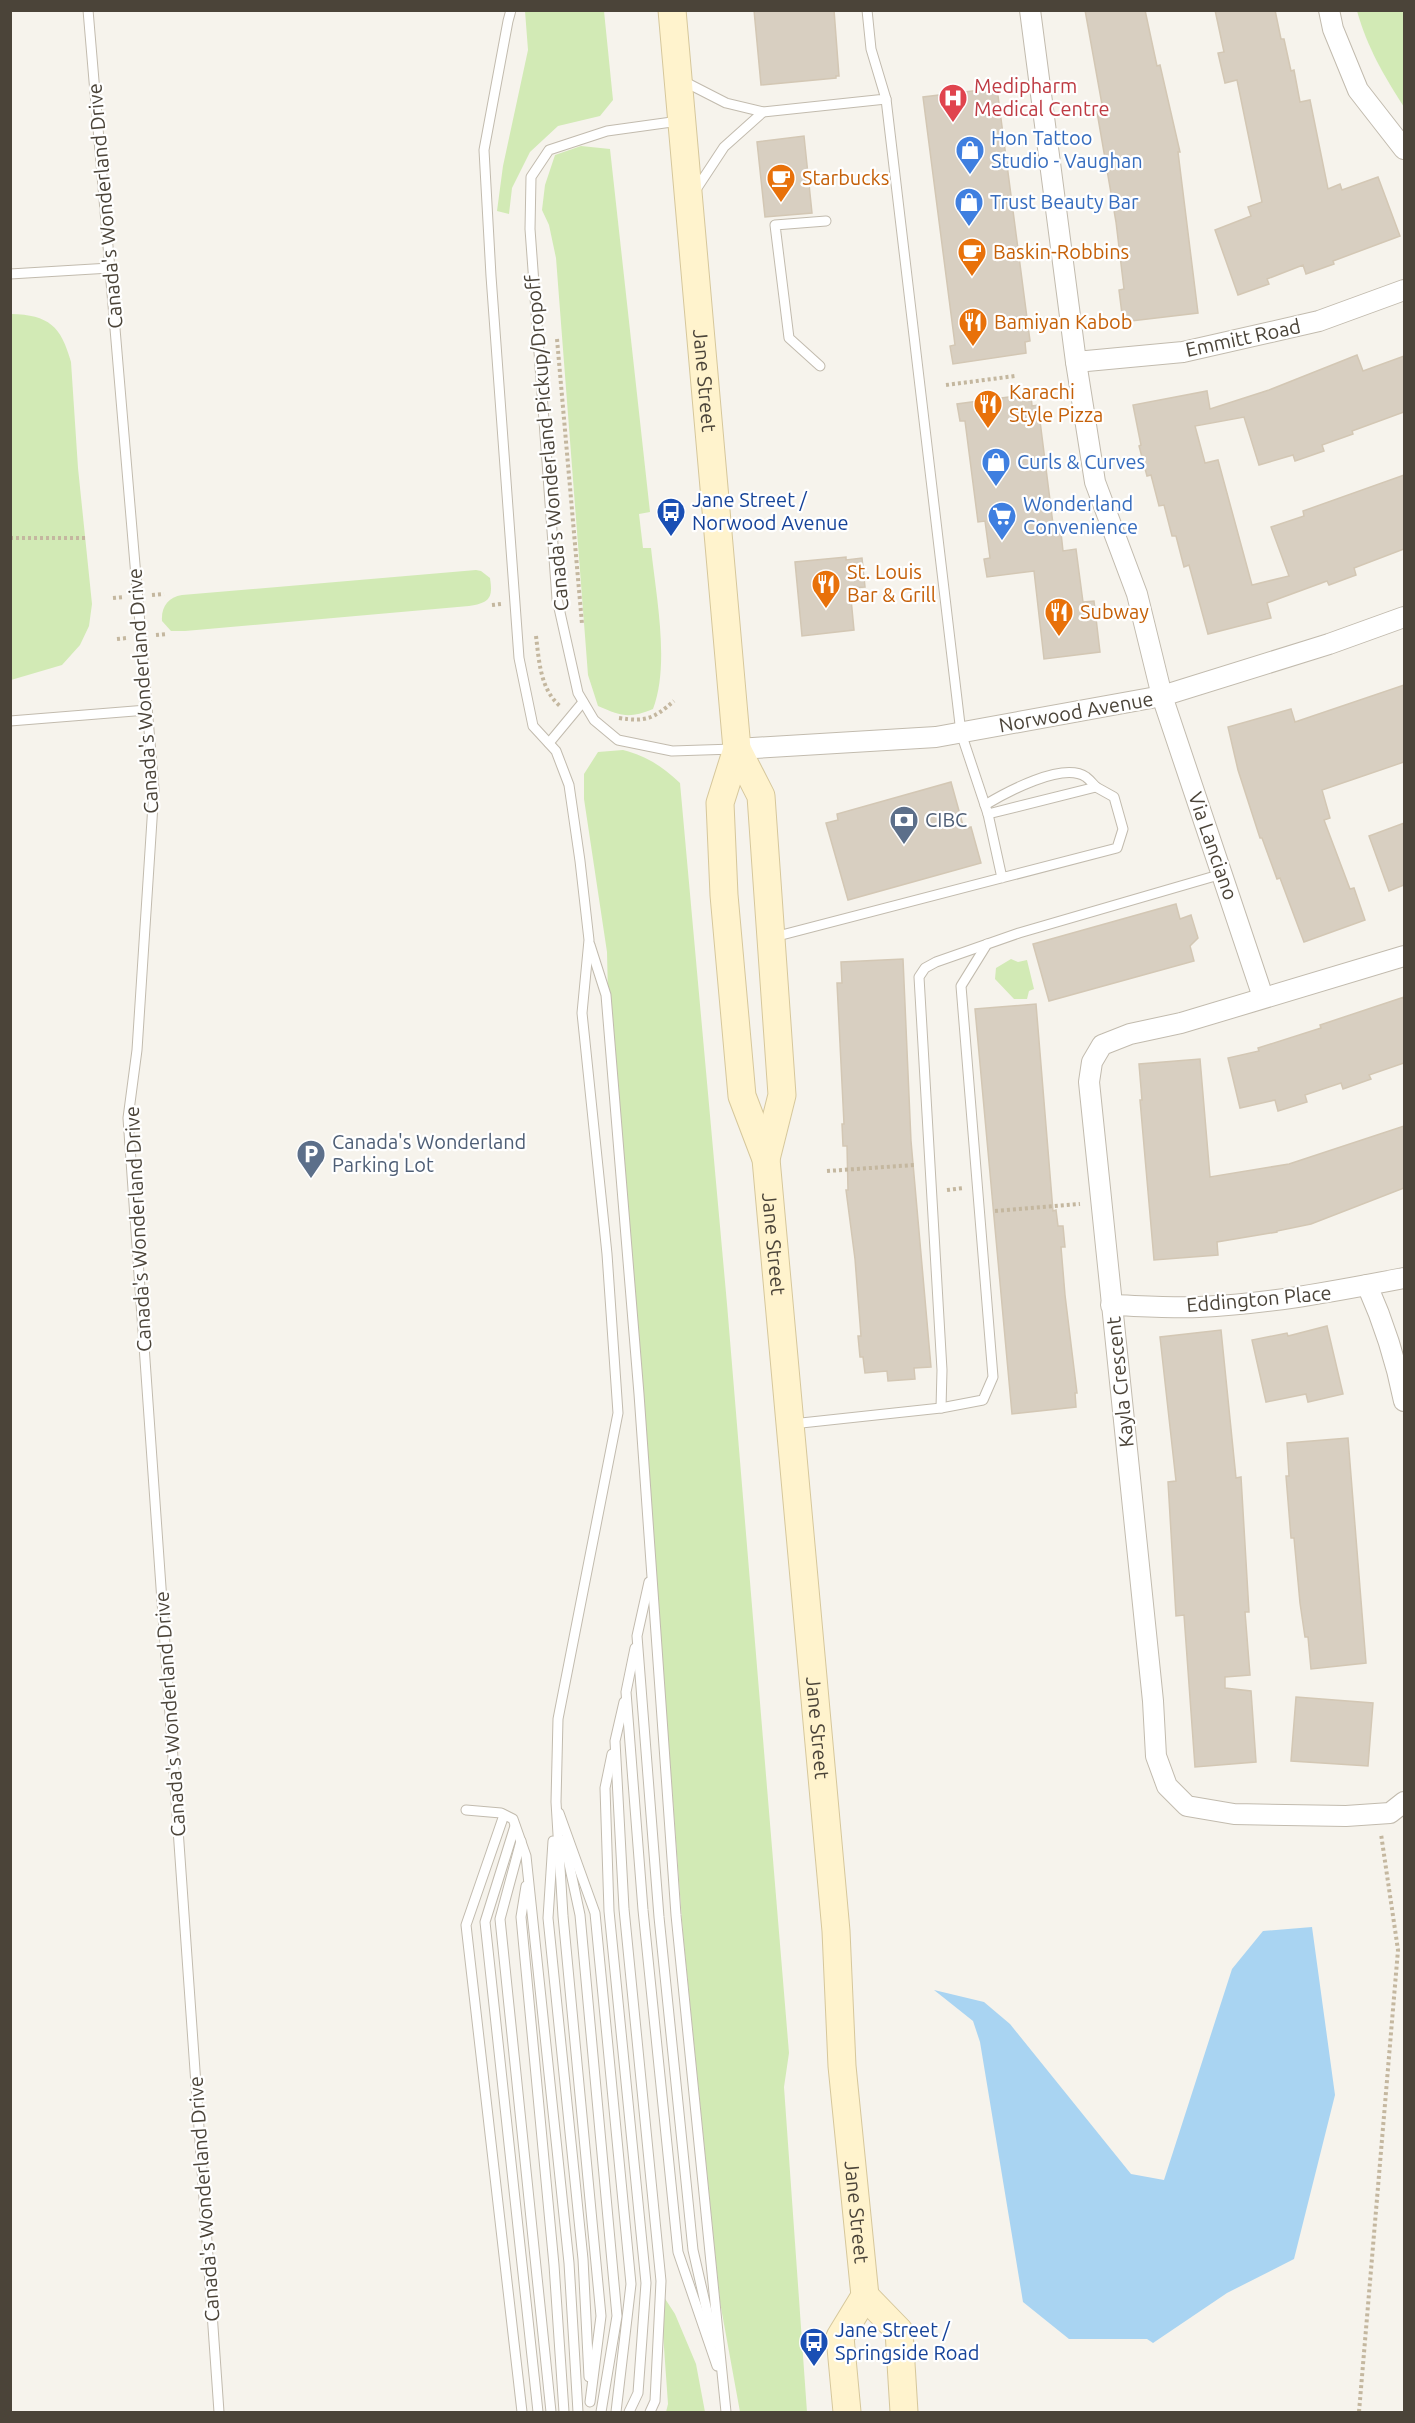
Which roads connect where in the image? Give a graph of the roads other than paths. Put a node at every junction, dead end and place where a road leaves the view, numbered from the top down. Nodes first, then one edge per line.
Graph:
1 (88, 10) edge
2 (511, 10) edge
3 (672, 10) edge
4 (867, 10) edge
5 (1030, 10) edge
6 (1329, 10) edge
7 (678, 78) junction
8 (886, 99) junction
9 (763, 112) junction
10 (681, 121) junction
11 (1404, 149) edge
12 (689, 200) junction
13 (826, 221) dead end
14 (110, 268) junction
15 (10, 274) edge
16 (1404, 290) edge
17 (1076, 362) junction
18 (820, 366) dead end
19 (1404, 617) edge
20 (1162, 696) junction
21 (583, 702) junction
22 (147, 710) junction
23 (10, 721) edge
24 (961, 733) junction
25 (549, 743) junction
26 (736, 749) junction
27 (1096, 787) junction
28 (986, 809) junction
29 (1222, 874) junction
30 (1002, 878) junction
31 (771, 938) junction
32 (589, 940) junction
33 (987, 944) junction
34 (1404, 956) edge
35 (1263, 997) junction
36 (766, 1159) junction
37 (1404, 1278) edge
38 (1367, 1286) junction
39 (1111, 1305) junction
40 (1404, 1401) edge
41 (941, 1408) junction
42 (790, 1424) junction
43 (651, 1572) junction
44 (637, 1636) junction
45 (626, 1692) junction
46 (615, 1741) junction
47 (556, 1802) junction
48 (1404, 1802) edge
49 (466, 1810) dead end
50 (504, 1815) junction
51 (515, 1826) junction
52 (521, 1841) junction
53 (528, 1876) junction
54 (865, 2296) junction
55 (723, 2382) junction
56 (590, 2402) junction
57 (219, 2412) edge
58 (522, 2412) edge
59 (538, 2412) edge
60 (551, 2412) edge
61 (564, 2412) edge
62 (578, 2412) edge
63 (589, 2412) edge
64 (601, 2412) edge
65 (616, 2412) edge
66 (629, 2412) edge
67 (650, 2412) edge
68 (726, 2412) edge
69 (847, 2412) edge
70 (904, 2412) edge

1 - 14 lane, Canada's Wonderland Drive
2 - 25 lane
3 - 7 main road, Jane Street
4 - 8 lane
5 - 17 street, Via Lanciano
6 - 11 street
7 - 9 lane
7 - 10 main road, Jane Street
8 - 9 lane
8 - 24 lane
9 - 12 lane
10 - 12 main road, Jane Street
10 - 21 lane, Canada's Wonderland Pickup/Dropoff
12 - 26 main road, Jane Street
13 - 18 lane
14 - 15 lane
14 - 22 lane, Canada's Wonderland Drive
16 - 17 street, Emmitt Road
17 - 20 street, Via Lanciano
19 - 20 street, Norwood Avenue
20 - 24 street, Norwood Avenue
20 - 29 street, Via Lanciano
21 - 25 lane
21 - 26 lane, Canada's Wonderland Pickup/Dropoff
22 - 23 lane
22 - 57 lane, Canada's Wonderland Drive
24 - 26 street, Norwood Avenue
24 - 28 lane
25 - 32 lane
26 - 31 main road, Jane Street
26 - 36 main road, Jane Street
27 - 28 lane
27 - 28 lane
27 - 30 lane
28 - 30 lane
29 - 33 lane
29 - 35 street, Via Lanciano
30 - 31 lane
31 - 36 main road, Jane Street
32 - 43 lane
32 - 47 lane
33 - 41 lane
33 - 41 lane
34 - 35 street, Kayla Crescent
35 - 39 street, Kayla Crescent
36 - 42 main road, Jane Street
37 - 38 street, Eddington Place
38 - 39 street, Eddington Place
38 - 40 street
39 - 48 street, Kayla Crescent
41 - 42 lane
42 - 54 main road, Jane Street
43 - 44 lane
43 - 55 lane
44 - 45 lane
44 - 55 lane
45 - 46 lane
45 - 55 lane
46 - 66 lane
46 - 67 lane
47 - 56 lane
47 - 56 lane
47 - 64 lane
47 - 65 lane
49 - 50 lane
50 - 51 lane
50 - 58 lane
51 - 52 lane
51 - 59 lane
52 - 53 lane
52 - 60 lane
53 - 61 lane
53 - 62 lane
54 - 69 main road
54 - 70 main road
55 - 68 lane
56 - 63 lane

